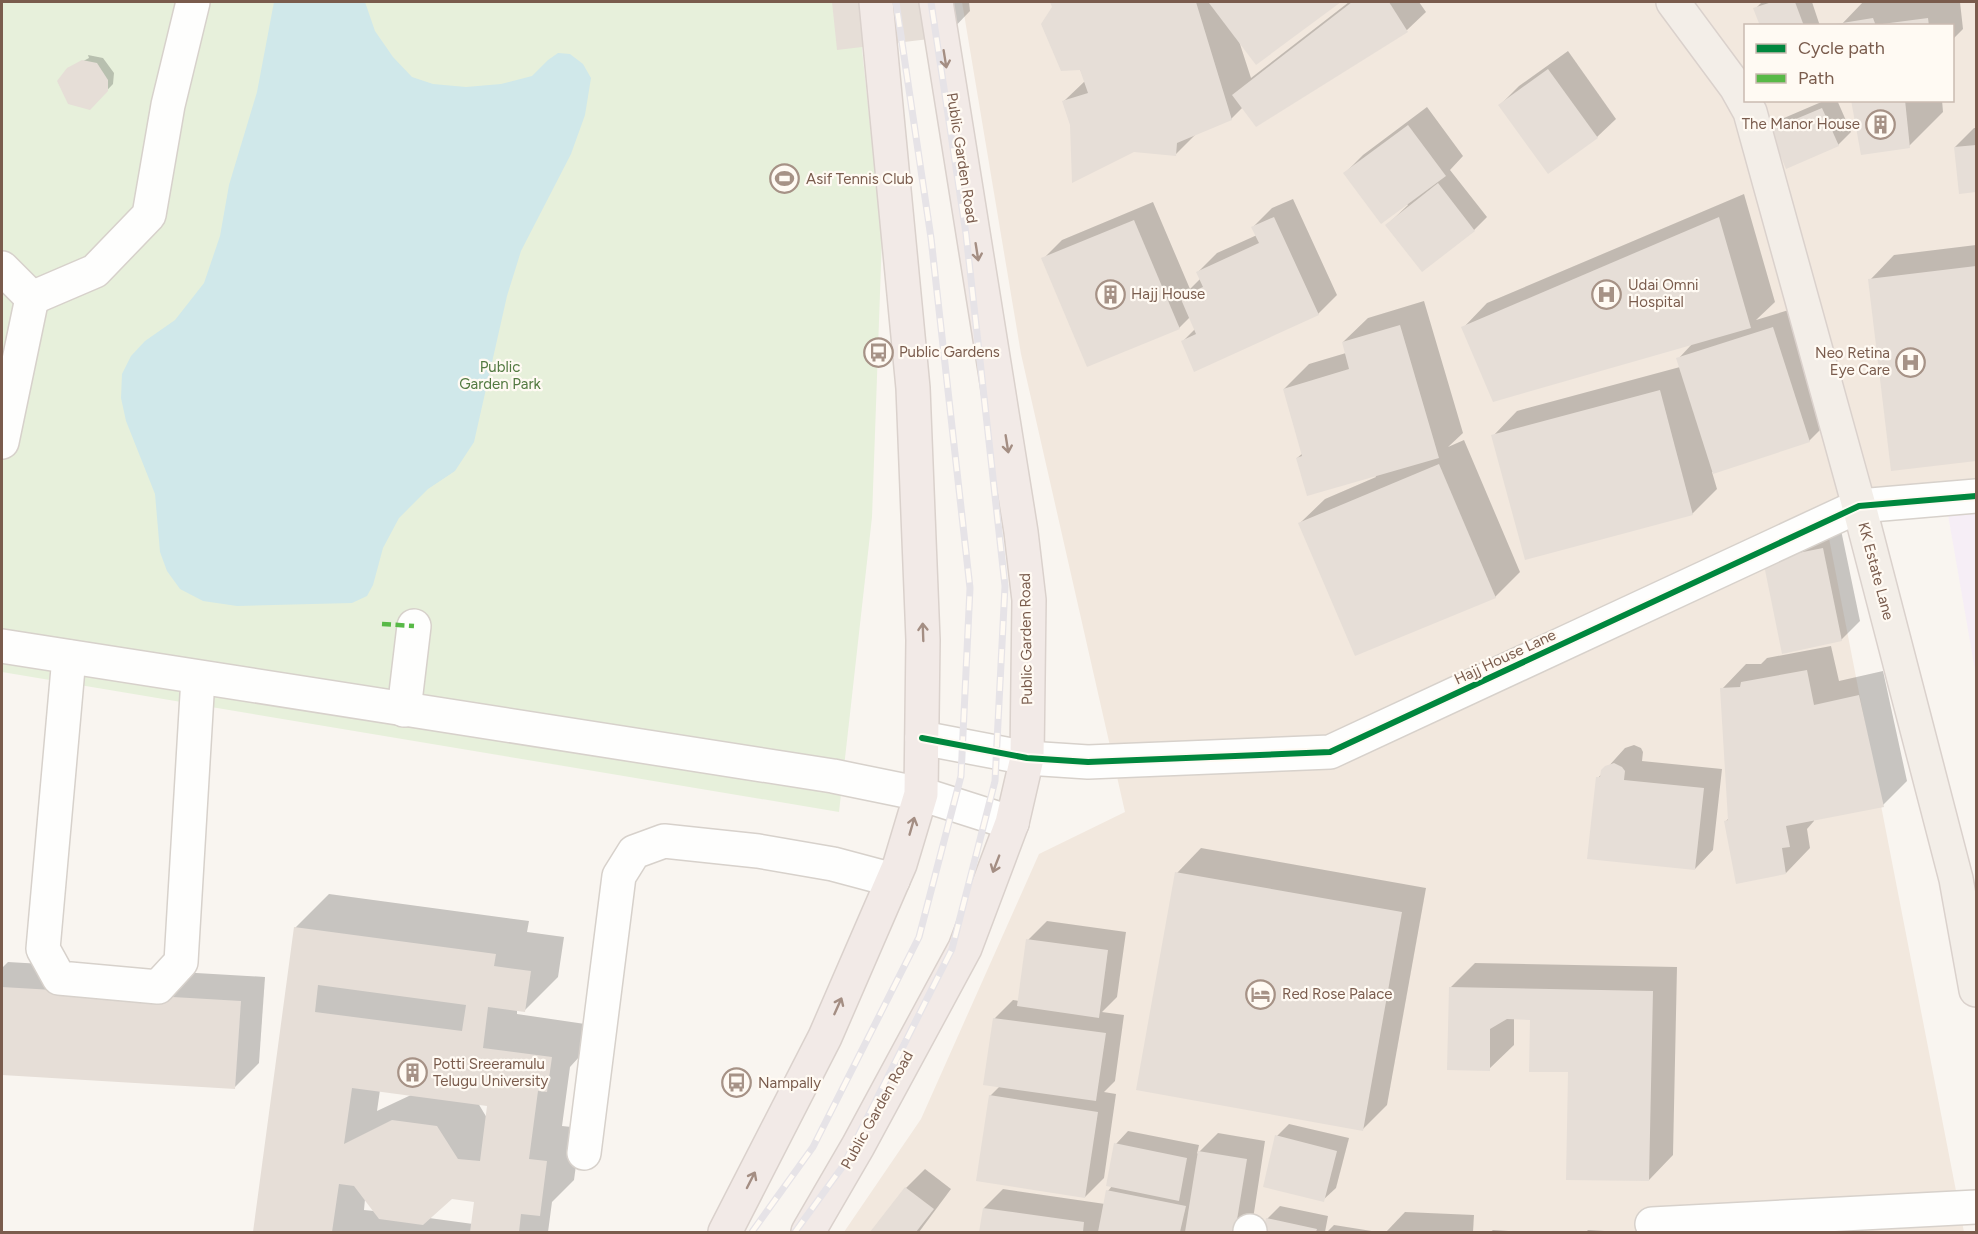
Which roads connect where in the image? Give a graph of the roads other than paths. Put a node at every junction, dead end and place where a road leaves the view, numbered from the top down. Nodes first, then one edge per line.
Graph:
1 (193, 2) edge
2 (876, 2) edge
3 (936, 2) edge
4 (1673, 2) edge
5 (1744, 101) edge
6 (1744, 102) edge
7 (2, 268) edge
8 (32, 298) junction
9 (2, 442) edge
10 (1977, 496) edge
11 (1859, 506) junction
12 (414, 626) dead end
13 (2, 646) edge
14 (69, 657) junction
15 (198, 678) junction
16 (404, 710) junction
17 (922, 738) junction
18 (1027, 758) junction
19 (921, 794) junction
20 (1012, 823) junction
21 (893, 880) junction
22 (1977, 990) edge
23 (584, 1153) dead end
24 (1977, 1208) edge
25 (1652, 1224) dead end
26 (725, 1233) edge
27 (808, 1233) edge

1 - 8 street
17 -> 2 highway
3 -> 18 highway, Public Garden Road
4 - 5 main road, KK Estate Lane
6 - 11 main road, KK Estate Lane
7 - 8 street
8 - 9 street
10 - 11 street, Hajj House Lane
11 - 18 street, Hajj House Lane
11 - 22 main road, KK Estate Lane
12 - 16 street
13 - 14 street
14 - 15 street
14 - 15 street
15 - 16 street
16 - 19 street
17 - 18 street, Hajj House Lane
17 - 19 highway
18 - 20 highway, Public Garden Road
19 - 20 street
21 -> 19 highway
20 -> 27 highway, Public Garden Road
21 - 23 street
26 -> 21 highway
24 - 25 street

